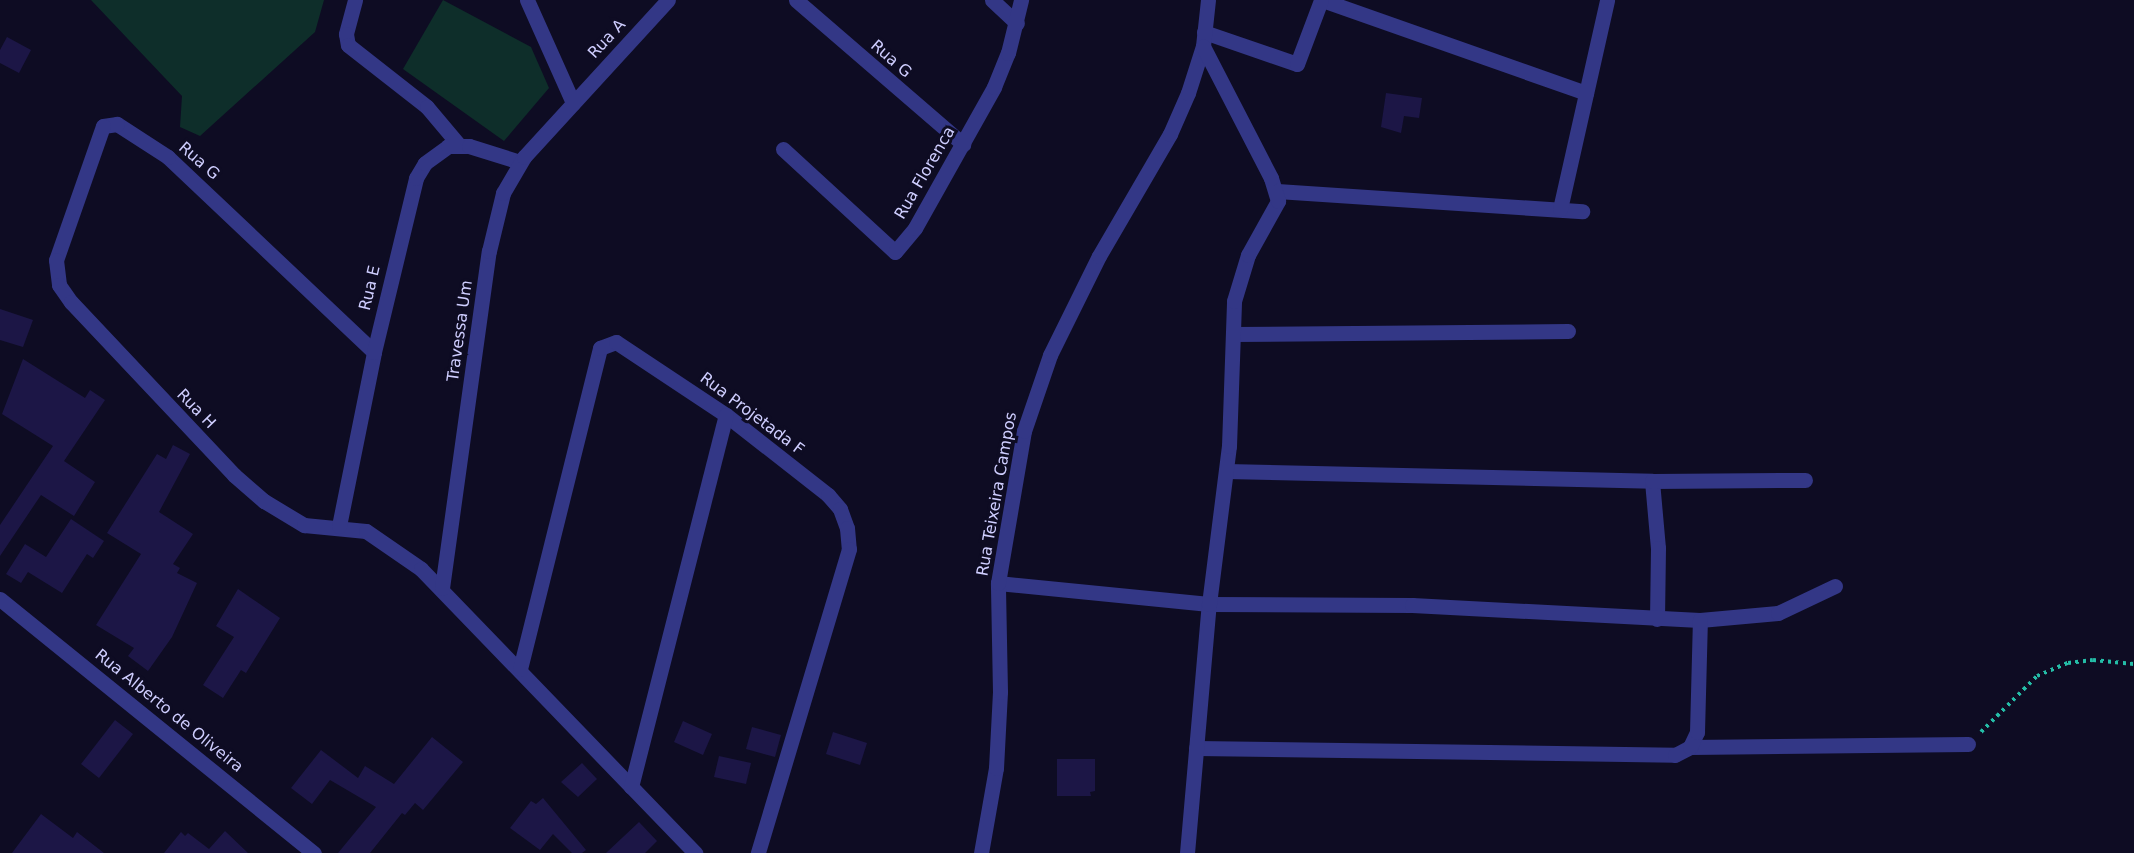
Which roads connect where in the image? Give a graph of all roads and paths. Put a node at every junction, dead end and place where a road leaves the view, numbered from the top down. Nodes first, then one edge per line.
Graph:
1 (355, 0) edge
2 (526, 0) edge
3 (668, 0) edge
4 (796, 0) edge
5 (992, 0) edge
6 (1021, 0) edge
7 (1208, 0) edge
8 (1321, 0) edge
9 (1607, 0) edge
10 (1017, 23) junction
11 (1203, 39) junction
12 (1586, 93) junction
13 (573, 103) junction
14 (963, 144) junction
15 (459, 145) junction
16 (783, 149) dead end
17 (520, 162) junction
18 (1277, 191) junction
19 (1560, 209) junction
20 (1582, 211) dead end
21 (56, 274) joint
22 (1568, 331) dead end
23 (1234, 334) junction
24 (374, 352) junction
25 (726, 415) junction
26 (1226, 471) junction
27 (1805, 480) dead end
28 (1652, 481) junction
29 (339, 526) junction
30 (998, 583) junction
31 (1835, 586) dead end
32 (442, 588) junction
33 (0, 599) edge
34 (1209, 604) junction
35 (1657, 619) junction
36 (1700, 620) junction
37 (2134, 664) edge
38 (520, 669) junction
39 (1968, 744) joint
40 (1690, 747) junction
41 (1196, 748) junction
42 (632, 787) junction
43 (314, 853) edge
44 (695, 853) edge
45 (758, 853) edge
46 (981, 853) edge
47 (1187, 853) edge

1 - 15 street
2 - 13 street
3 - 13 street, Rua A
4 - 14 street, Rua G
5 - 10 street
6 - 10 street, Rua Florenca
7 - 11 street, Rua Teixeira Campos
8 - 11 street
8 - 12 street
9 - 12 street
10 - 14 street, Rua Florenca
11 - 18 street
11 - 30 street, Rua Teixeira Campos
12 - 19 street
13 - 17 street, Travessa Um
14 - 16 street, Rua Florenca
15 - 17 street
15 - 24 street, Rua E
17 - 32 street, Travessa Um
18 - 19 street
18 - 23 street
19 - 20 street
21 - 24 street, Rua G
21 - 29 street, Rua H
22 - 23 street
23 - 26 street
24 - 29 street, Rua E
25 - 38 street, Rua Projetada F
25 - 42 street
25 - 45 street, Rua Projetada F
26 - 28 street
26 - 34 street
27 - 28 street
28 - 35 street
29 - 32 street, Rua H
30 - 34 street
30 - 46 street, Rua Teixeira Campos
31 - 36 street
32 - 38 street, Rua H
33 - 43 street, Rua Alberto de Oliveira
34 - 35 street
34 - 41 street
35 - 36 street
36 - 40 street
37 - 39 path
38 - 42 street, Rua H
39 - 40 street
40 - 41 street
41 - 47 street
42 - 44 street, Rua H

